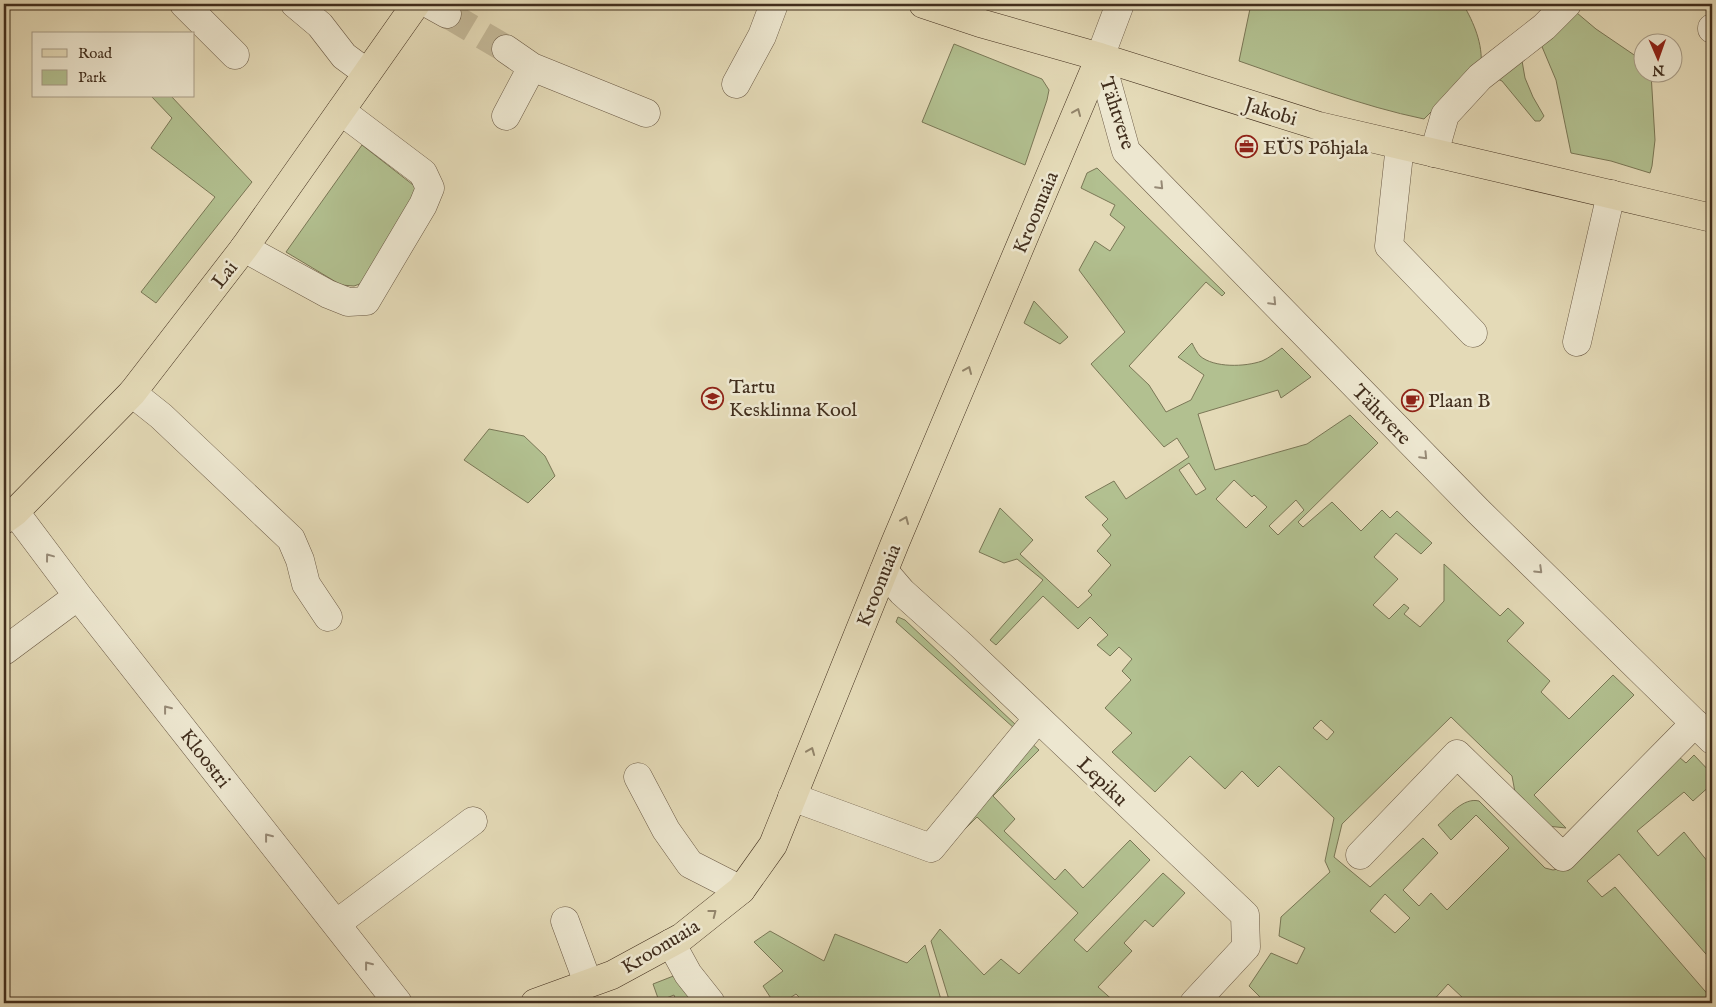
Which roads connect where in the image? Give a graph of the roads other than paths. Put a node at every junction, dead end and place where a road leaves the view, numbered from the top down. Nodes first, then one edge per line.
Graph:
1 (184, 4) edge
2 (295, 4) edge
3 (416, 4) edge
4 (774, 4) edge
5 (923, 4) edge
6 (1120, 4) edge
7 (1567, 4) edge
8 (506, 49) tunnel mouth
9 (235, 55) dead end
10 (1100, 57) junction
11 (532, 68) junction
12 (367, 73) junction
13 (736, 84) dead end
14 (341, 111) junction
15 (646, 113) dead end
16 (506, 116) dead end
17 (1400, 145) junction
18 (1434, 153) junction
19 (1611, 194) junction
20 (1712, 218) edge
21 (244, 248) junction
22 (1473, 333) dead end
23 (1577, 342) dead end
24 (132, 393) junction
25 (10, 516) edge
26 (884, 571) junction
27 (78, 596) junction
28 (328, 616) dead end
29 (4, 651) edge
30 (1038, 718) junction
31 (1703, 731) edge
32 (638, 777) dead end
33 (792, 797) junction
34 (473, 821) dead end
35 (1360, 855) dead end
36 (742, 890) junction
37 (565, 921) dead end
38 (336, 924) junction
39 (672, 943) junction
40 (575, 993) edge
41 (398, 1003) edge
42 (535, 1003) edge
43 (710, 1003) edge
44 (1194, 1003) edge

1 - 9 street
2 - 12 street
3 - 12 main road, Lai
4 - 13 street
5 - 10 main road, Jakobi
6 - 10 street
7 - 18 street
8 - 11 street
10 - 17 main road, Jakobi
26 -> 10 main road, Kroonuaia
10 -> 31 street, Tähtvere
11 - 15 street
11 - 16 street
12 - 14 main road, Lai
14 - 21 main road, Lai
14 - 21 street
17 - 18 main road, Jakobi
17 - 22 street
18 - 19 main road, Jakobi
19 - 20 main road, Jakobi
19 - 23 street
21 - 24 main road, Lai
24 - 25 main road, Lai
24 - 28 street
27 -> 25 street, Kloostri
26 - 30 street, Lepiku
33 -> 26 main road, Kroonuaia
27 - 29 street
38 -> 27 street, Kloostri
30 - 33 street
30 - 44 street, Lepiku
31 - 35 street
32 - 36 street
33 - 36 main road, Kroonuaia
34 - 38 street
39 -> 36 main road, Kroonuaia
37 - 40 street
41 -> 38 street, Kloostri
39 - 40 main road, Kroonuaia
39 - 43 street
40 - 42 main road, Kroonuaia

